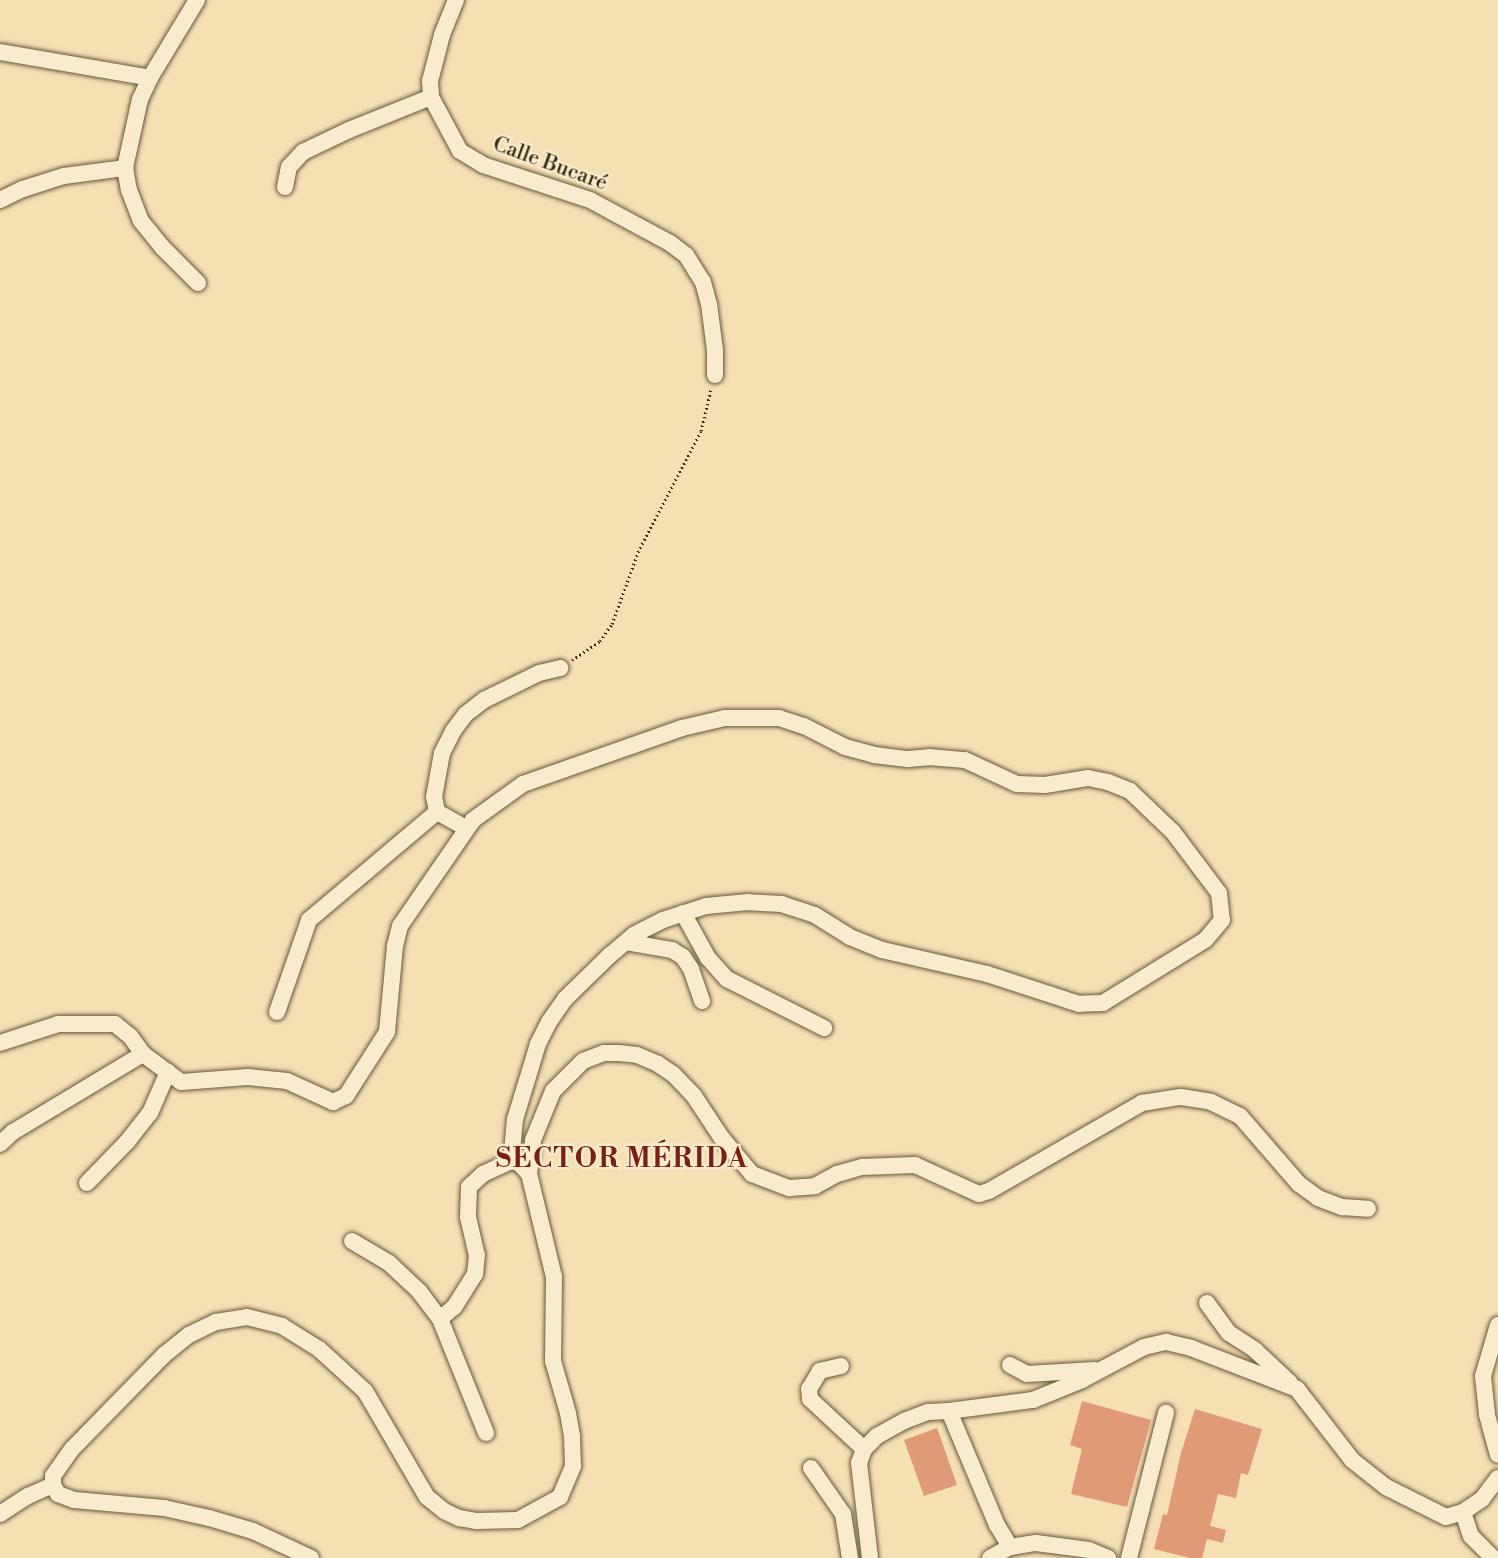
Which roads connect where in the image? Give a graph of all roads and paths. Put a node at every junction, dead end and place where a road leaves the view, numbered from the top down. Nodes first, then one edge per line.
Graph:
1 (197, 0) edge
2 (456, 0) edge
3 (0, 52) edge
4 (150, 78) junction
5 (431, 98) junction
6 (125, 168) junction
7 (285, 187) dead end
8 (0, 200) edge
9 (198, 283) dead end
10 (715, 375) joint
11 (560, 668) joint
12 (437, 812) junction
13 (466, 828) junction
14 (683, 913) junction
15 (627, 942) junction
16 (702, 1001) dead end
17 (277, 1012) dead end
18 (824, 1028) dead end
19 (0, 1043) edge
20 (143, 1054) junction
21 (168, 1072) junction
22 (0, 1144) edge
23 (511, 1161) junction
24 (529, 1174) junction
25 (87, 1183) dead end
26 (1368, 1209) dead end
27 (352, 1242) dead end
28 (1207, 1303) dead end
29 (440, 1319) junction
30 (1498, 1325) edge
31 (1010, 1365) dead end
32 (841, 1366) dead end
33 (1102, 1370) junction
34 (1297, 1389) junction
35 (949, 1412) junction
36 (1166, 1413) dead end
37 (486, 1433) dead end
38 (864, 1449) junction
39 (1498, 1455) edge
40 (811, 1468) dead end
41 (1498, 1478) edge
42 (53, 1485) junction
43 (1463, 1512) junction
44 (0, 1515) edge
45 (1010, 1547) junction
46 (311, 1558) edge
47 (850, 1558) edge
48 (870, 1558) edge
49 (990, 1558) edge
50 (1108, 1558) edge
51 (1129, 1558) edge
52 (1493, 1558) edge

1 - 4 street
2 - 5 street
3 - 4 street
4 - 6 street
5 - 7 street
5 - 10 street, Calle Bucaré
6 - 8 street
6 - 9 street
10 - 11 path
11 - 12 street
12 - 13 street
12 - 17 street
13 - 14 street
13 - 21 street
14 - 15 street
14 - 18 street
15 - 16 street
15 - 23 street
19 - 20 street
20 - 21 street
20 - 22 street
21 - 25 street
23 - 24 street
23 - 29 street
24 - 26 street
24 - 42 street
27 - 29 street
28 - 34 street
29 - 37 street
30 - 39 street
31 - 33 street
32 - 38 street
33 - 34 street
33 - 35 street
34 - 43 street
35 - 38 street
35 - 45 street
36 - 51 street
38 - 48 street
40 - 47 street
41 - 43 street
42 - 44 street
42 - 46 street
43 - 52 street
45 - 49 street
45 - 50 street

